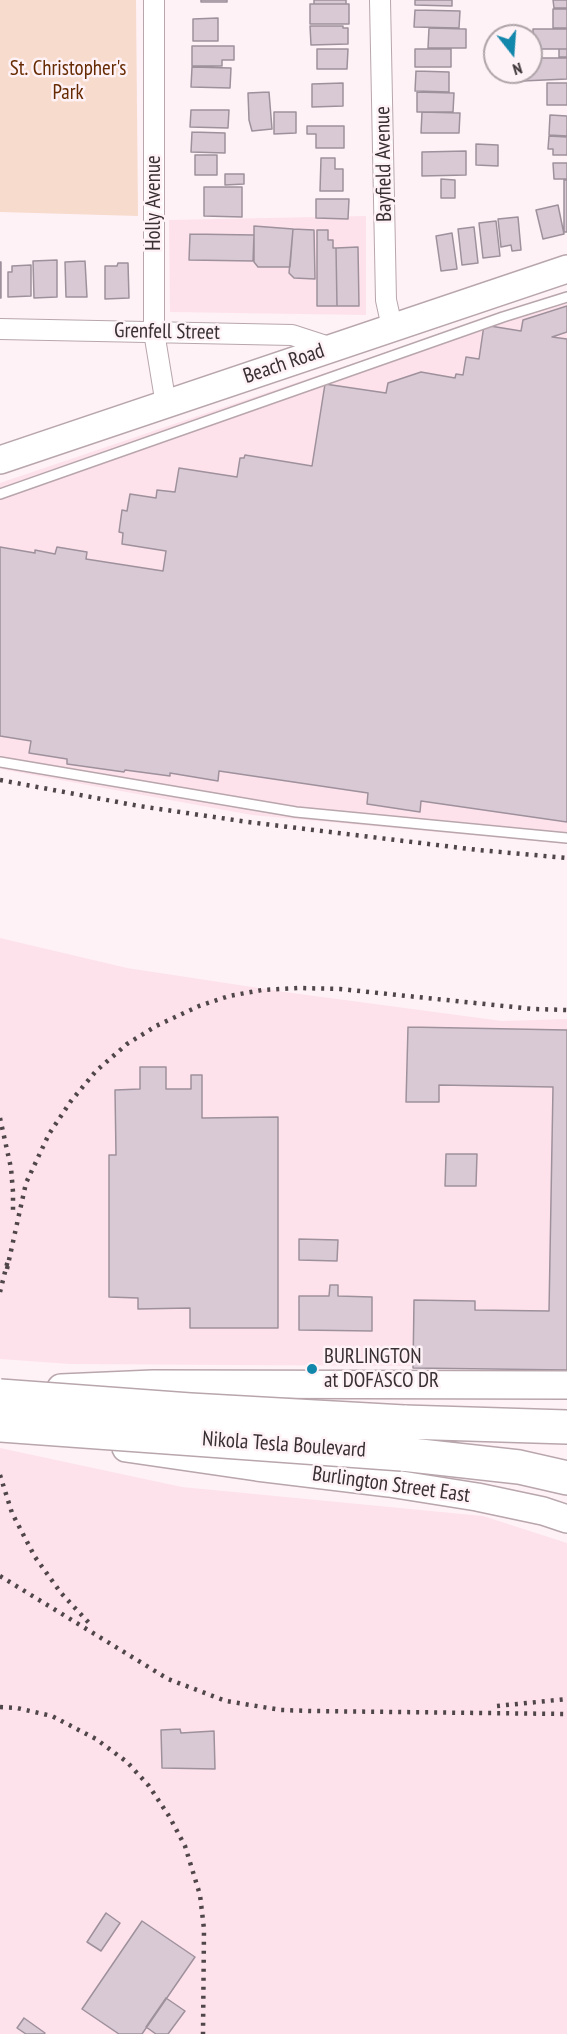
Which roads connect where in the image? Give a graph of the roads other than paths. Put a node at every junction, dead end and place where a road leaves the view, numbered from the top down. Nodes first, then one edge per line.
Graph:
1 (154, 0) edge
2 (380, 0) edge
3 (567, 269) edge
4 (567, 297) edge
5 (392, 327) junction
6 (0, 329) edge
7 (154, 332) junction
8 (332, 348) junction
9 (166, 405) junction
10 (0, 460) edge
11 (0, 494) edge
12 (0, 762) edge
13 (567, 838) edge
14 (567, 1385) edge
15 (2, 1392) edge
16 (260, 1396) junction
17 (259, 1420) dead end
18 (0, 1425) edge
19 (567, 1427) edge
20 (0, 1429) edge
21 (258, 1432) dead end
22 (403, 1438) junction
23 (257, 1467) junction
24 (567, 1478) edge
25 (567, 1519) edge

1 - 7 street, Holly Avenue
2 - 5 street, Bayfield Avenue
3 - 5 main road, Beach Road
4 - 11 lane
5 - 8 main road, Beach Road
6 - 7 street, Grenfell Street
7 - 8 street, Grenfell Street
7 - 9 street, Holly Avenue
8 - 9 main road, Beach Road
9 - 10 main road, Beach Road
12 - 13 lane
14 - 16 main road
15 - 16 main road
15 - 22 highway, Nikola Tesla Boulevard, bridge
16 - 17 lane
18 - 22 highway, Nikola Tesla Boulevard, bridge
19 - 22 highway, Nikola Tesla Boulevard
20 - 23 main road, Burlington Street East
21 - 23 lane
22 - 24 highway, Nikola Tesla Boulevard
23 - 25 main road, Burlington Street East

